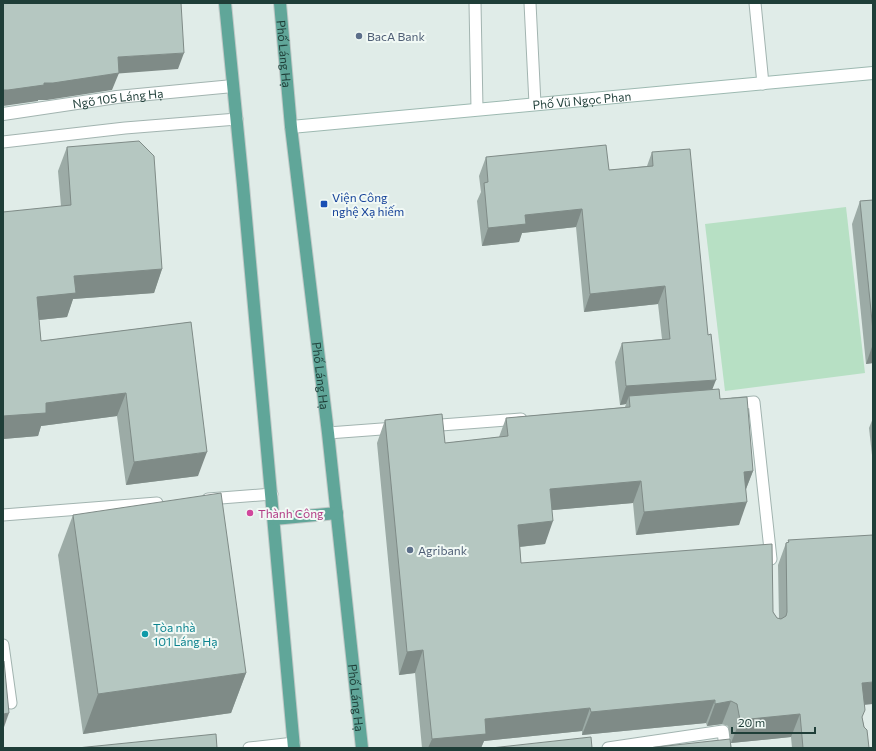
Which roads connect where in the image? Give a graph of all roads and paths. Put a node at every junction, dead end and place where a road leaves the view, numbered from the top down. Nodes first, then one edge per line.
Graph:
1 (225, 3) edge
2 (280, 3) edge
3 (475, 3) edge
4 (530, 3) edge
5 (754, 3) edge
6 (873, 73) edge
7 (763, 84) junction
8 (233, 86) junction
9 (535, 104) junction
10 (477, 109) junction
11 (3, 114) edge
12 (236, 119) junction
13 (291, 127) junction
14 (3, 142) edge
15 (723, 404) edge
16 (532, 418) edge
17 (421, 427) edge
18 (405, 428) edge
19 (328, 433) junction
20 (272, 494) junction
21 (194, 500) edge
22 (170, 502) edge
23 (337, 513) junction
24 (3, 515) edge
25 (274, 519) junction
26 (771, 572) edge
27 (3, 648) edge
28 (10, 702) dead end
29 (294, 746) edge
30 (249, 748) edge
31 (362, 748) edge
32 (608, 748) edge
33 (725, 748) edge

1 - 8 main road
2 - 13 main road, Phố Láng Hạ
3 - 10 lane
4 - 9 lane
5 - 7 lane
6 - 7 street, Phố Vũ Ngọc Phan
7 - 9 street, Phố Vũ Ngọc Phan
8 - 11 street, Ngõ 105 Láng Hạ
8 - 12 main road
9 - 10 street, Phố Vũ Ngọc Phan
10 - 13 street, Phố Vũ Ngọc Phan
12 - 14 lane
12 - 20 main road
13 - 19 main road, Phố Láng Hạ
15 - 26 lane
16 - 17 lane
18 - 19 lane
19 - 23 main road, Phố Láng Hạ
20 - 21 lane
20 - 25 main road
22 - 24 lane
23 - 25 main road
23 - 31 main road, Phố Láng Hạ
25 - 29 main road
27 - 28 lane
29 - 30 lane
32 - 33 lane

